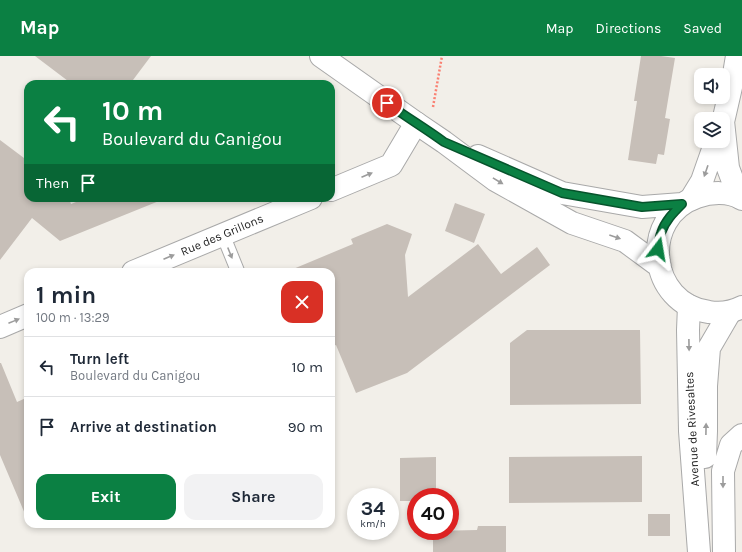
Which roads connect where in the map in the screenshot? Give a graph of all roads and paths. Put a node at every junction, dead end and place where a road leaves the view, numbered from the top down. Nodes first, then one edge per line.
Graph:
1 (321, 56) edge
2 (442, 56) edge
3 (737, 56) edge
4 (725, 112) edge
5 (429, 132) junction
6 (714, 148) edge
7 (726, 148) edge
8 (335, 188) edge
9 (740, 198) edge
10 (301, 202) edge
11 (686, 202) junction
12 (223, 235) junction
13 (659, 266) junction
14 (143, 268) edge
15 (236, 268) edge
16 (689, 306) junction
17 (737, 311) edge
18 (24, 318) edge
19 (0, 327) edge
20 (742, 435) edge
21 (700, 552) edge
22 (724, 552) edge

1 - 5 street
2 - 5 path
3 - 4 street
8 -> 5 street
5 - 11 street
5 -> 13 street
6 -> 11 street
7 - 9 street
9 - 11 street
10 - 12 street, Rue des Grillons
11 - 13 street
14 -> 12 street, Rue des Grillons
12 -> 15 lane
13 - 16 street
16 - 17 street
16 -> 21 street, Avenue de Rivesaltes
21 -> 17 street, Avenue de Rivesaltes
19 -> 18 street
20 -> 22 street

